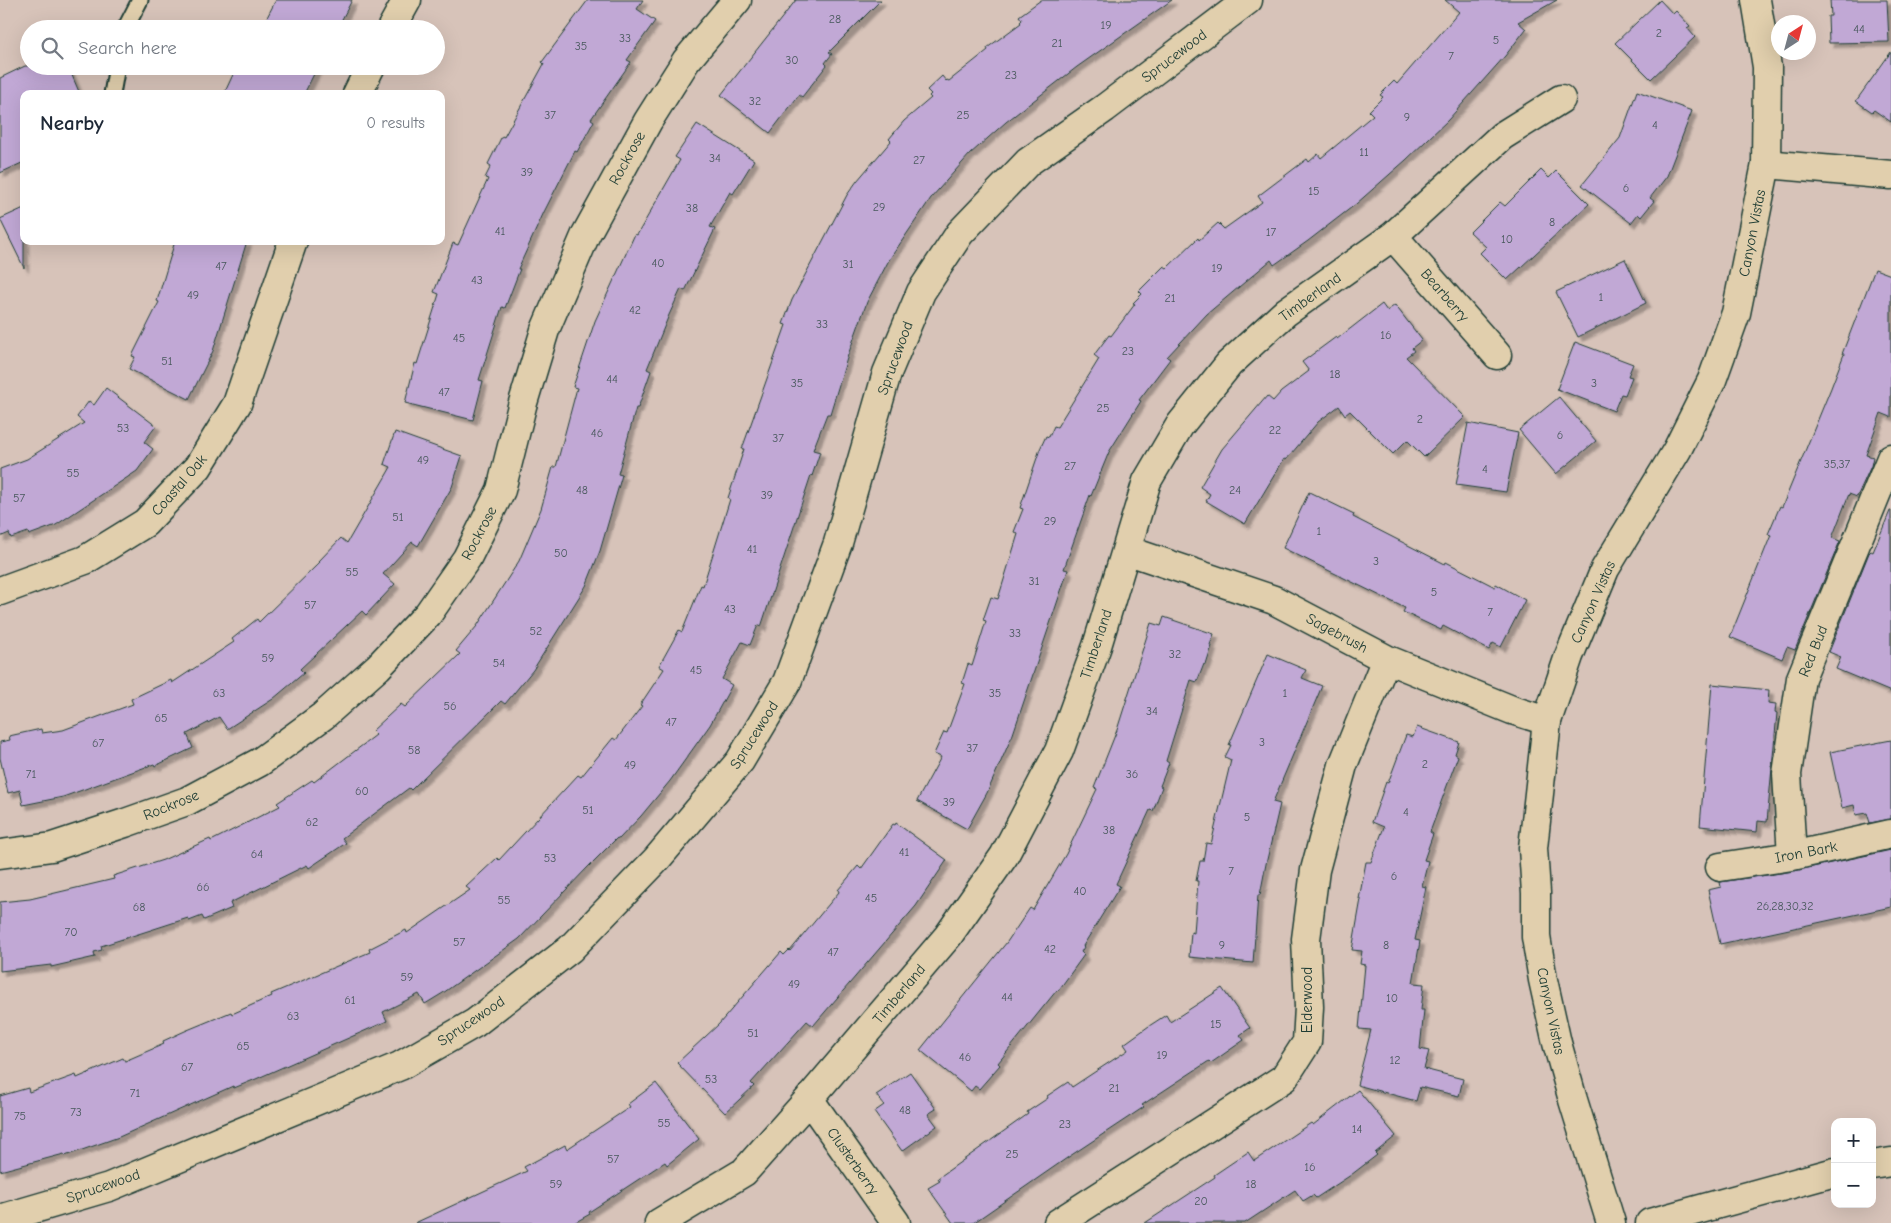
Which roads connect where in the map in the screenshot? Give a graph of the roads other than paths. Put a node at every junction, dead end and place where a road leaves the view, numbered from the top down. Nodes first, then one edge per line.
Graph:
1 (140, 0) edge
2 (407, 0) edge
3 (737, 0) edge
4 (1248, 0) edge
5 (1756, 0) edge
6 (130, 20) edge
7 (396, 20) edge
8 (115, 75) edge
9 (366, 75) edge
10 (113, 90) edge
11 (359, 90) edge
12 (1561, 99) dead end
13 (1766, 164) junction
14 (1891, 175) edge
15 (1393, 236) junction
16 (292, 245) edge
17 (1497, 355) dead end
18 (1891, 458) edge
19 (1126, 550) junction
20 (0, 591) edge
21 (1386, 658) junction
22 (1547, 721) junction
23 (1891, 834) edge
24 (0, 854) edge
25 (1792, 856) junction
26 (1720, 866) dead end
27 (810, 1099) junction
28 (1891, 1162) edge
29 (1876, 1164) edge
30 (1831, 1173) edge
31 (0, 1218) edge
32 (659, 1223) edge
33 (896, 1223) edge
34 (1058, 1223) edge
35 (1611, 1223) edge
36 (1650, 1223) edge

1 - 6 lane
2 - 7 street
3 - 24 street, Rockrose
4 - 31 street, Sprucewood
5 - 13 street, Canyon Vistas
8 - 10 lane
9 - 11 street
12 - 15 street, Timberland
13 - 14 street
13 - 22 street, Canyon Vistas
15 - 17 street, Bearberry
15 - 19 street, Timberland
16 - 20 street, Coastal Oak
18 - 25 street, Red Bud
19 - 21 street, Sagebrush
19 - 27 street, Timberland
21 - 22 street, Sagebrush
21 - 34 street, Elderwood
22 - 35 street, Canyon Vistas
23 - 25 street, Iron Bark
25 - 26 street, Iron Bark
27 - 32 street, Timberland
27 - 33 street, Clusterberry
28 - 29 street
30 - 36 street

